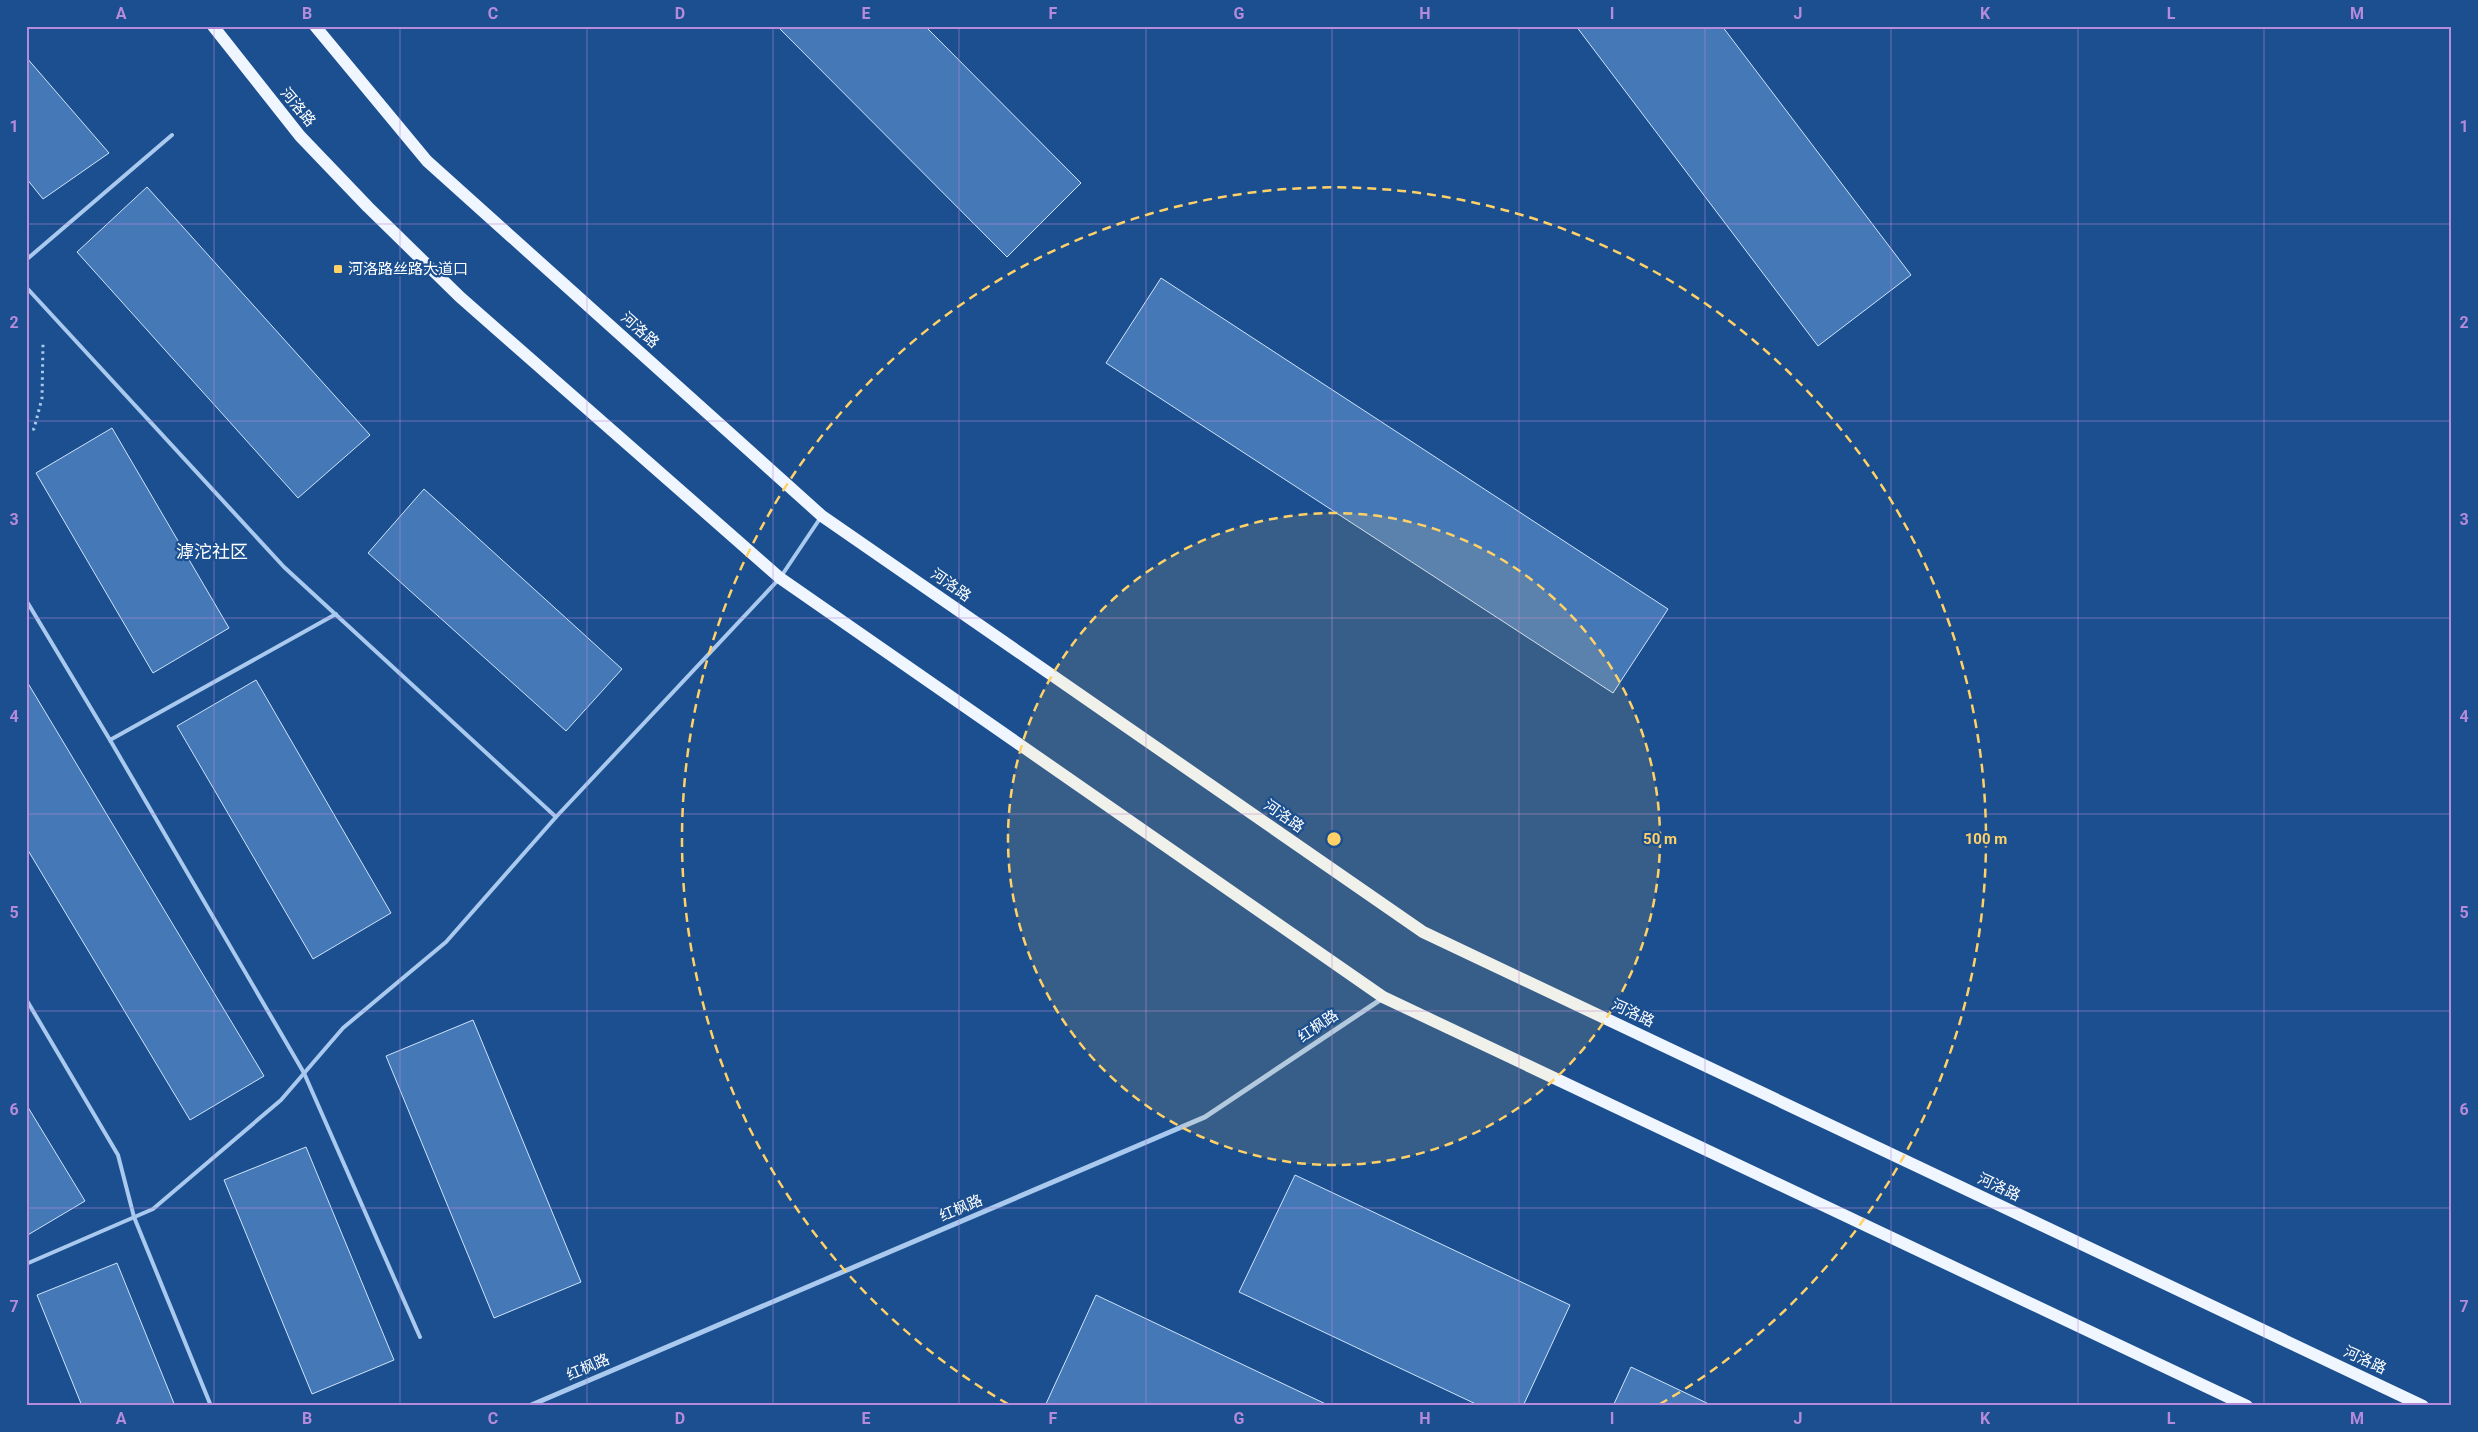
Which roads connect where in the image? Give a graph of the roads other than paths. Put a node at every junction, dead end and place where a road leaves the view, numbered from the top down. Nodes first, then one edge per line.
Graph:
1 (213, 26) edge
2 (314, 26) edge
3 (172, 135) dead end
4 (26, 260) edge
5 (26, 287) edge
6 (822, 516) junction
7 (780, 578) junction
8 (26, 600) edge
9 (336, 614) junction
10 (110, 740) junction
11 (556, 817) junction
12 (1383, 997) junction
13 (26, 999) edge
14 (304, 1074) junction
15 (134, 1217) junction
16 (26, 1264) edge
17 (420, 1337) dead end
18 (211, 1406) edge
19 (529, 1406) edge
20 (2247, 1406) edge
21 (2423, 1406) edge

1 - 7 main road, 河洛路
2 - 6 main road, 河洛路
3 - 4 lane
5 - 9 lane
6 - 7 lane
6 - 21 main road, 河洛路
7 - 11 lane
7 - 12 main road, 河洛路
8 - 10 lane
9 - 10 lane
9 - 11 lane
10 - 14 lane
11 - 14 lane
12 - 19 street, 红枫路
12 - 20 main road, 河洛路
13 - 15 lane
14 - 15 lane
14 - 17 lane
15 - 16 lane
15 - 18 lane

